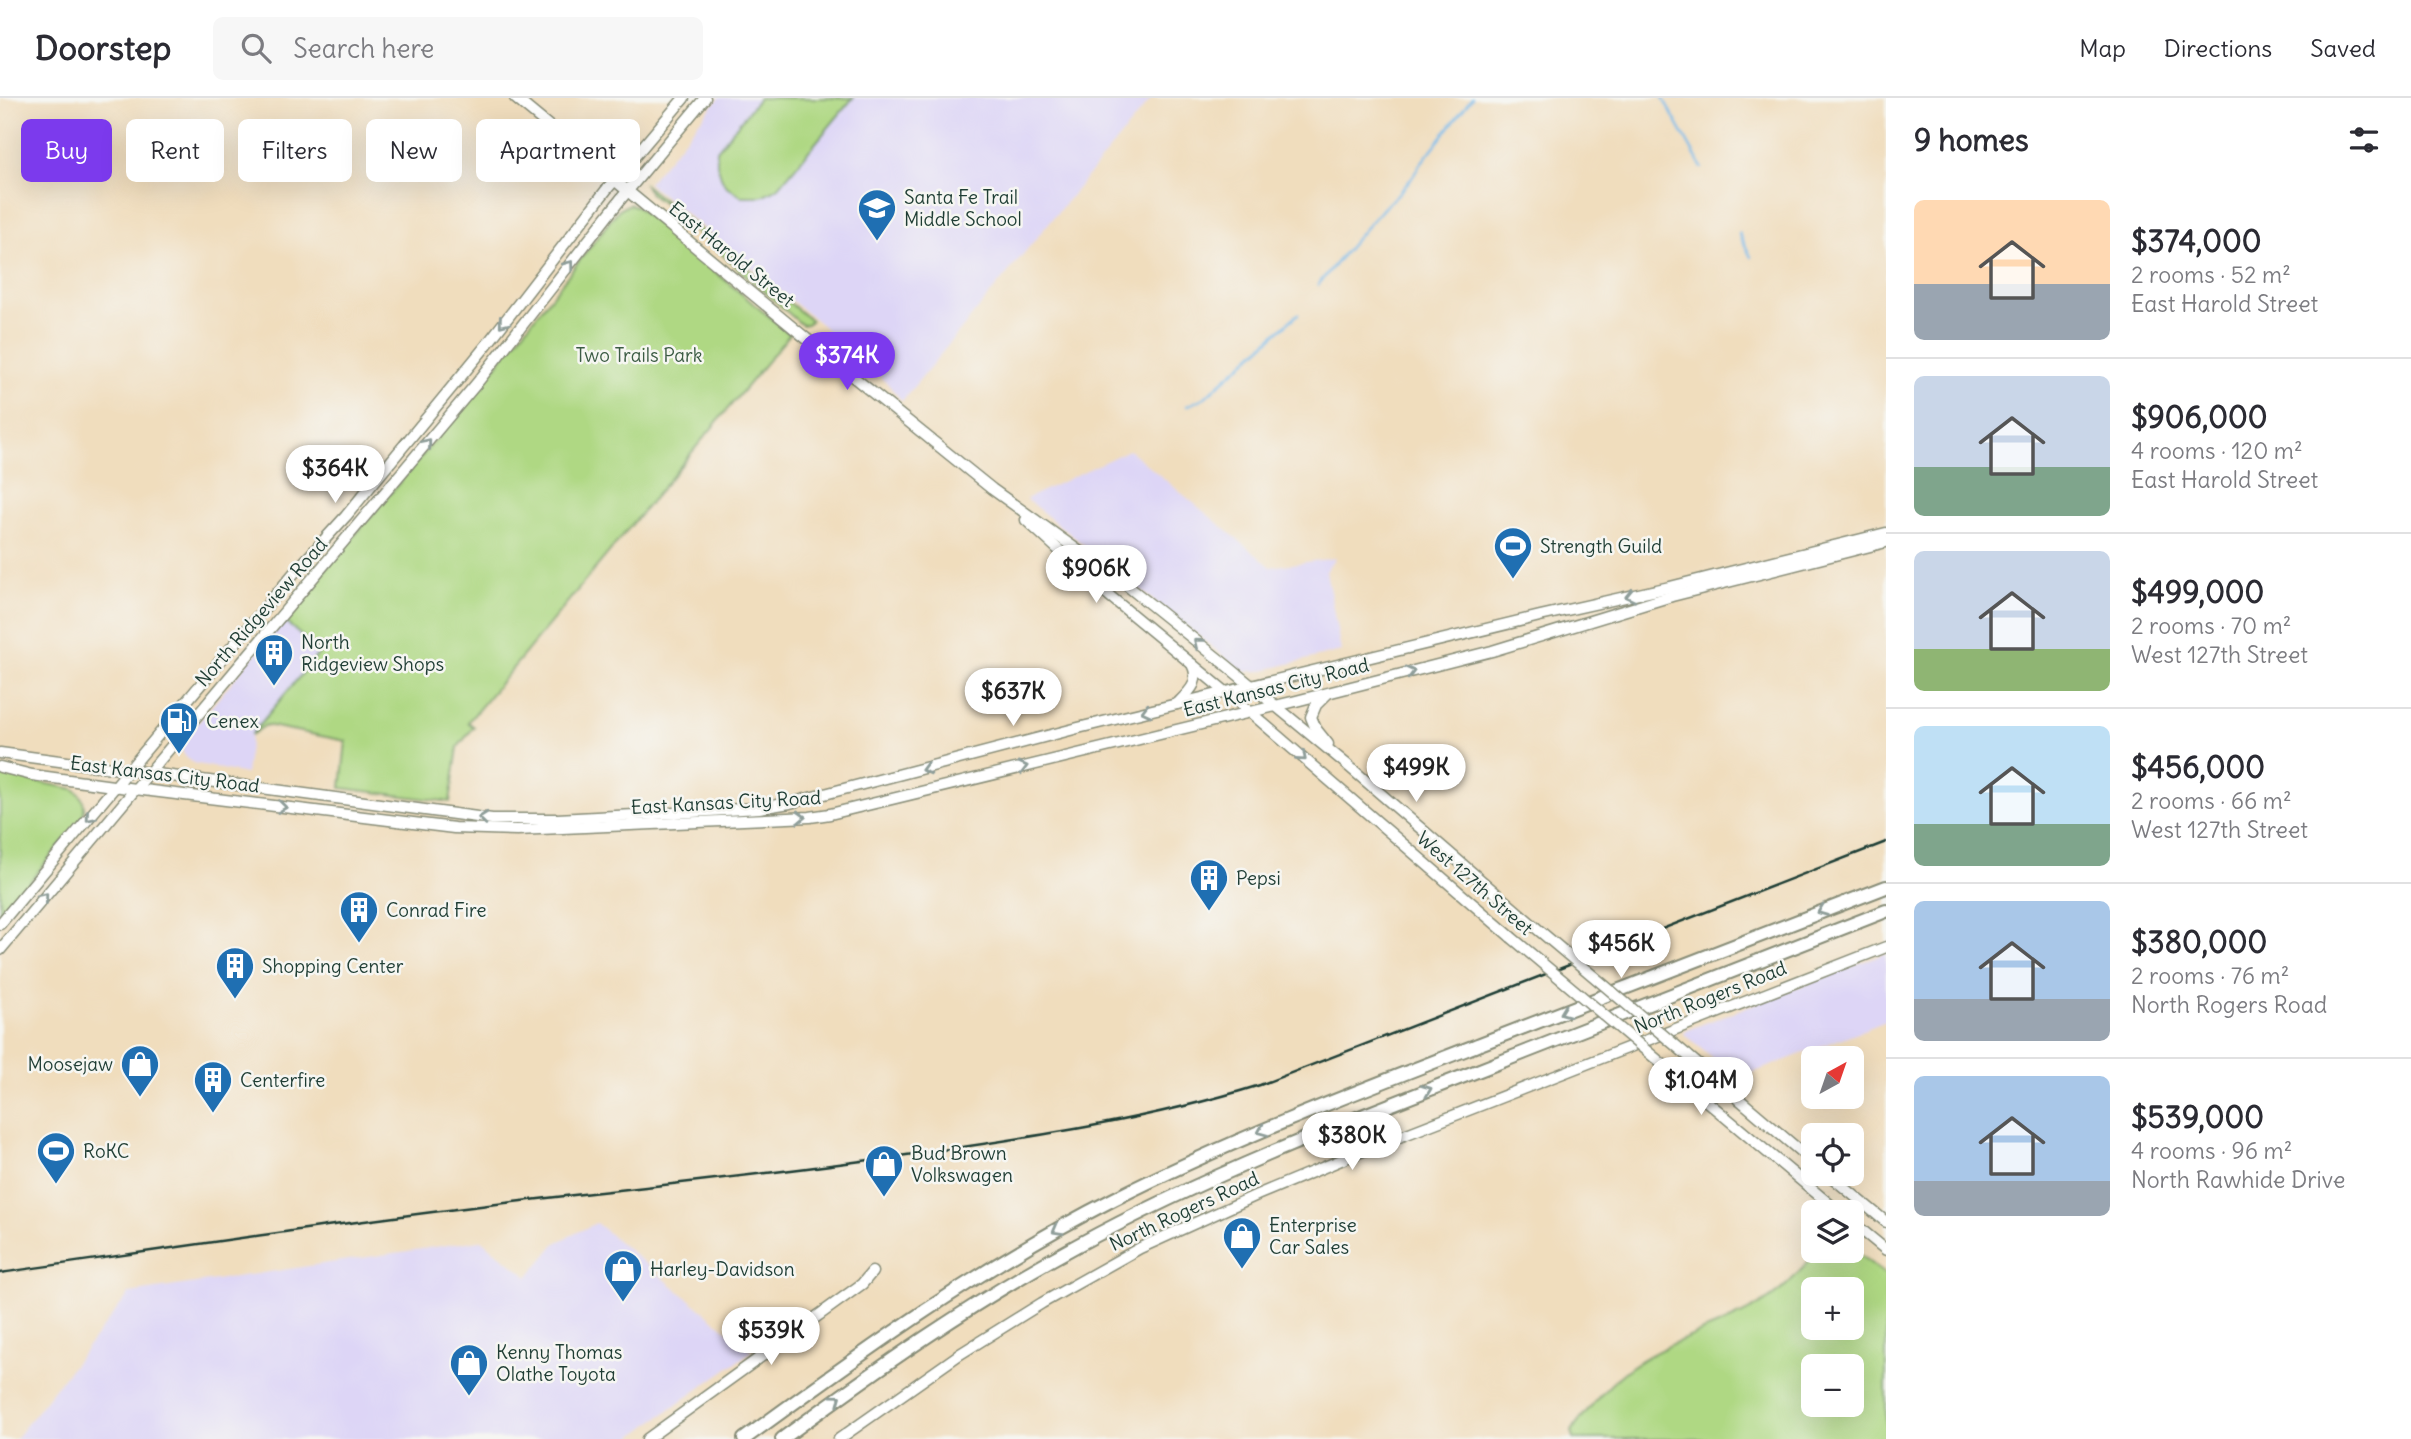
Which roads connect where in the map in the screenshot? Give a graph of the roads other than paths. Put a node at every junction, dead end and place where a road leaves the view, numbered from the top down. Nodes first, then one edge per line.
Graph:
1 (515, 98) edge
2 (684, 98) edge
3 (705, 98) edge
4 (541, 119) edge
5 (640, 150) edge
6 (613, 182) edge
7 (617, 182) edge
8 (628, 191) junction
9 (992, 489) junction
10 (1886, 533) edge
11 (1886, 542) edge
12 (1191, 663) junction
13 (1251, 686) junction
14 (1226, 692) junction
15 (1329, 693) junction
16 (1177, 704) junction
17 (1275, 706) junction
18 (1250, 712) junction
19 (0, 753) edge
20 (1345, 763) junction
21 (0, 767) edge
22 (129, 771) junction
23 (147, 774) junction
24 (117, 786) junction
25 (135, 789) junction
26 (1886, 887) edge
27 (1886, 911) edge
28 (0, 924) edge
29 (1886, 947) edge
30 (0, 950) edge
31 (1801, 1152) edge
32 (1842, 1186) edge
33 (1824, 1200) edge
34 (1886, 1222) edge
35 (1864, 1232) edge
36 (1886, 1250) edge
37 (872, 1272) dead end
38 (647, 1439) edge
39 (744, 1439) edge
40 (782, 1439) edge
41 (839, 1439) edge

1 - 4 main road, East Harold Street
2 - 5 main road, North Ridgeview Road
3 - 8 main road, North Ridgeview Road
6 -> 22 main road, North Ridgeview Road
7 - 8 main road, East Harold Street
8 - 9 main road, East Harold Street
23 -> 8 main road, North Ridgeview Road
9 - 12 main road, East Harold Street
13 -> 9 main road, East Harold Street
10 -> 13 main road, East Kansas City Road
15 -> 11 main road, East Kansas City Road
12 - 14 main road, East Harold Street
12 - 16 main road
13 - 14 main road, East Kansas City Road
13 - 17 main road, East Harold Street
14 - 16 main road, East Kansas City Road
14 - 18 main road, East Harold Street
15 - 17 main road, East Kansas City Road
15 - 20 main road
16 -> 23 main road, East Kansas City Road
17 - 18 main road, East Kansas City Road
17 - 20 main road, West 127th Street
25 -> 18 main road, East Kansas City Road
18 -> 33 main road, West 127th Street, bridge
19 - 22 main road, East Kansas City Road
20 - 31 main road, West 127th Street, bridge
21 - 24 main road, East Kansas City Road
22 - 23 main road, East Kansas City Road
22 - 24 main road, North Ridgeview Road
23 - 25 main road, North Ridgeview Road
24 - 25 main road, East Kansas City Road
24 -> 28 main road, North Ridgeview Road
30 -> 25 main road, North Ridgeview Road
26 -> 39 highway
40 -> 27 highway
29 - 41 main road, North Rogers Road
32 - 34 main road
35 - 36 main road
37 - 38 main road

